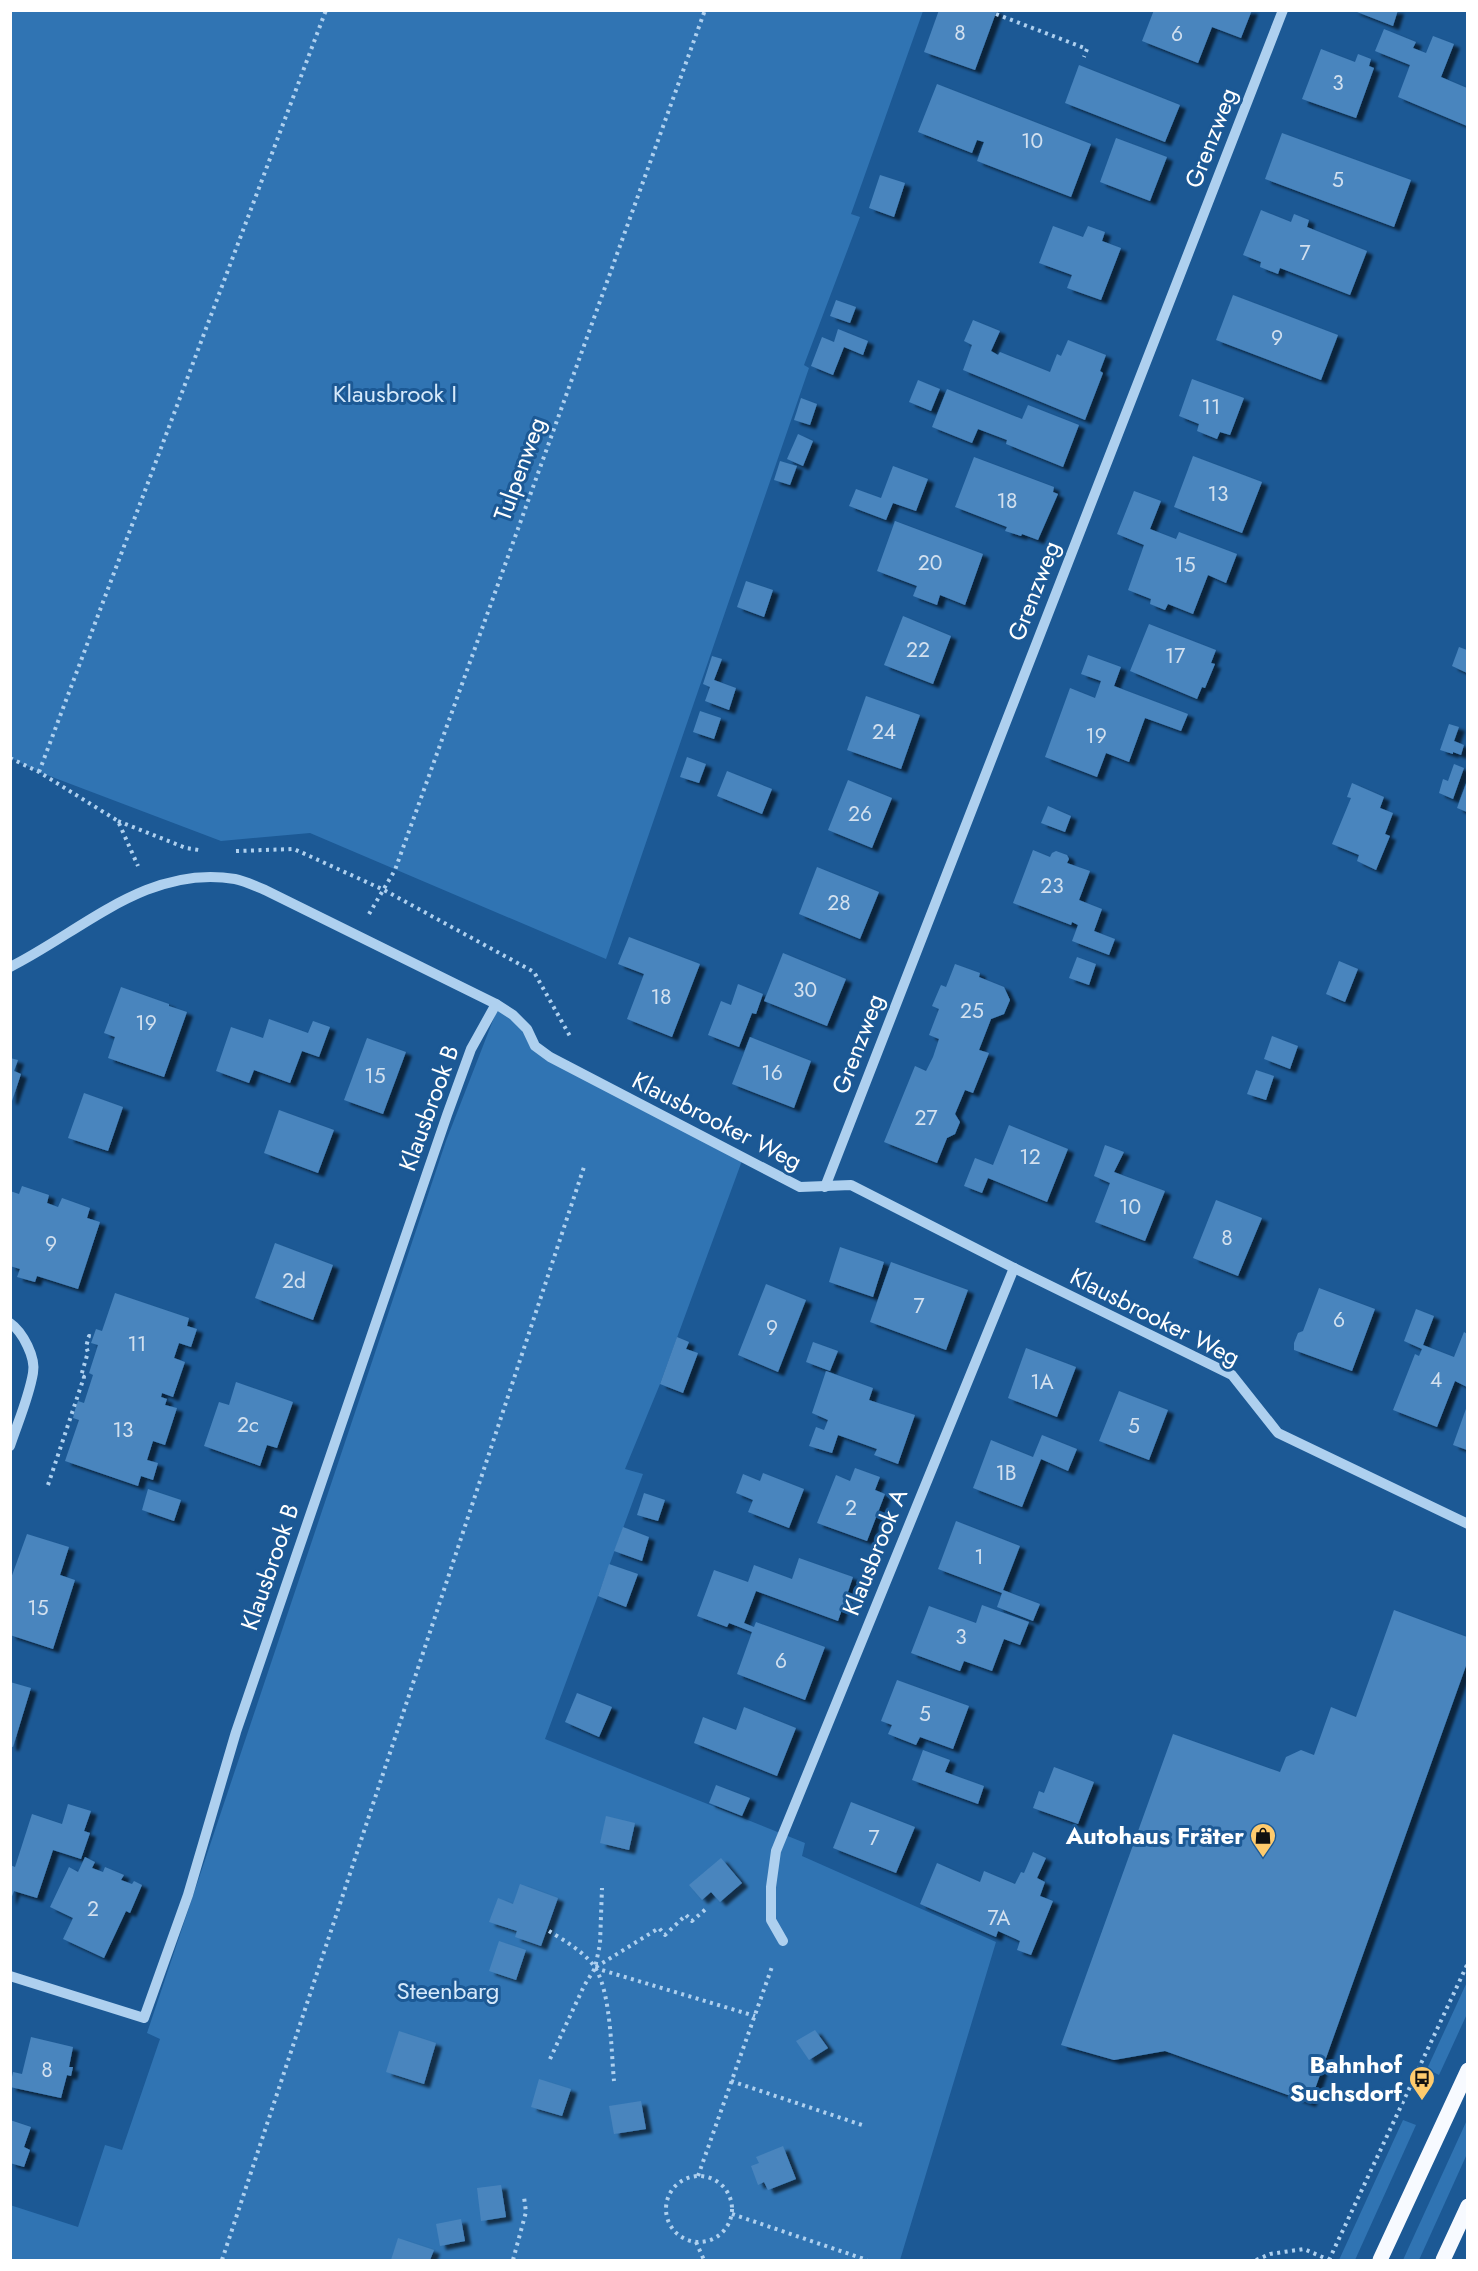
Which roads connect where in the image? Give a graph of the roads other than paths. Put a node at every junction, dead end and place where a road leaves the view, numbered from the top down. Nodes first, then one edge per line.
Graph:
1 (1283, 10) edge
2 (10, 968) edge
3 (496, 1004) junction
4 (825, 1187) junction
5 (1014, 1268) junction
6 (10, 1323) edge
7 (10, 1446) edge
8 (1467, 1524) edge
9 (783, 1941) road end
10 (10, 1976) edge
11 (1467, 2070) edge
12 (1467, 2206) edge
13 (1380, 2260) edge
14 (1443, 2260) edge

1 - 4 street, Grenzweg
2 - 3 street, Klausbrooker Weg
3 - 4 street, Klausbrooker Weg
3 - 10 street, Klausbrook B
4 - 5 street, Klausbrooker Weg
5 - 8 street, Klausbrooker Weg
5 - 9 street, Klausbrook A
6 - 7 street
11 - 13 main road
12 - 14 main road

